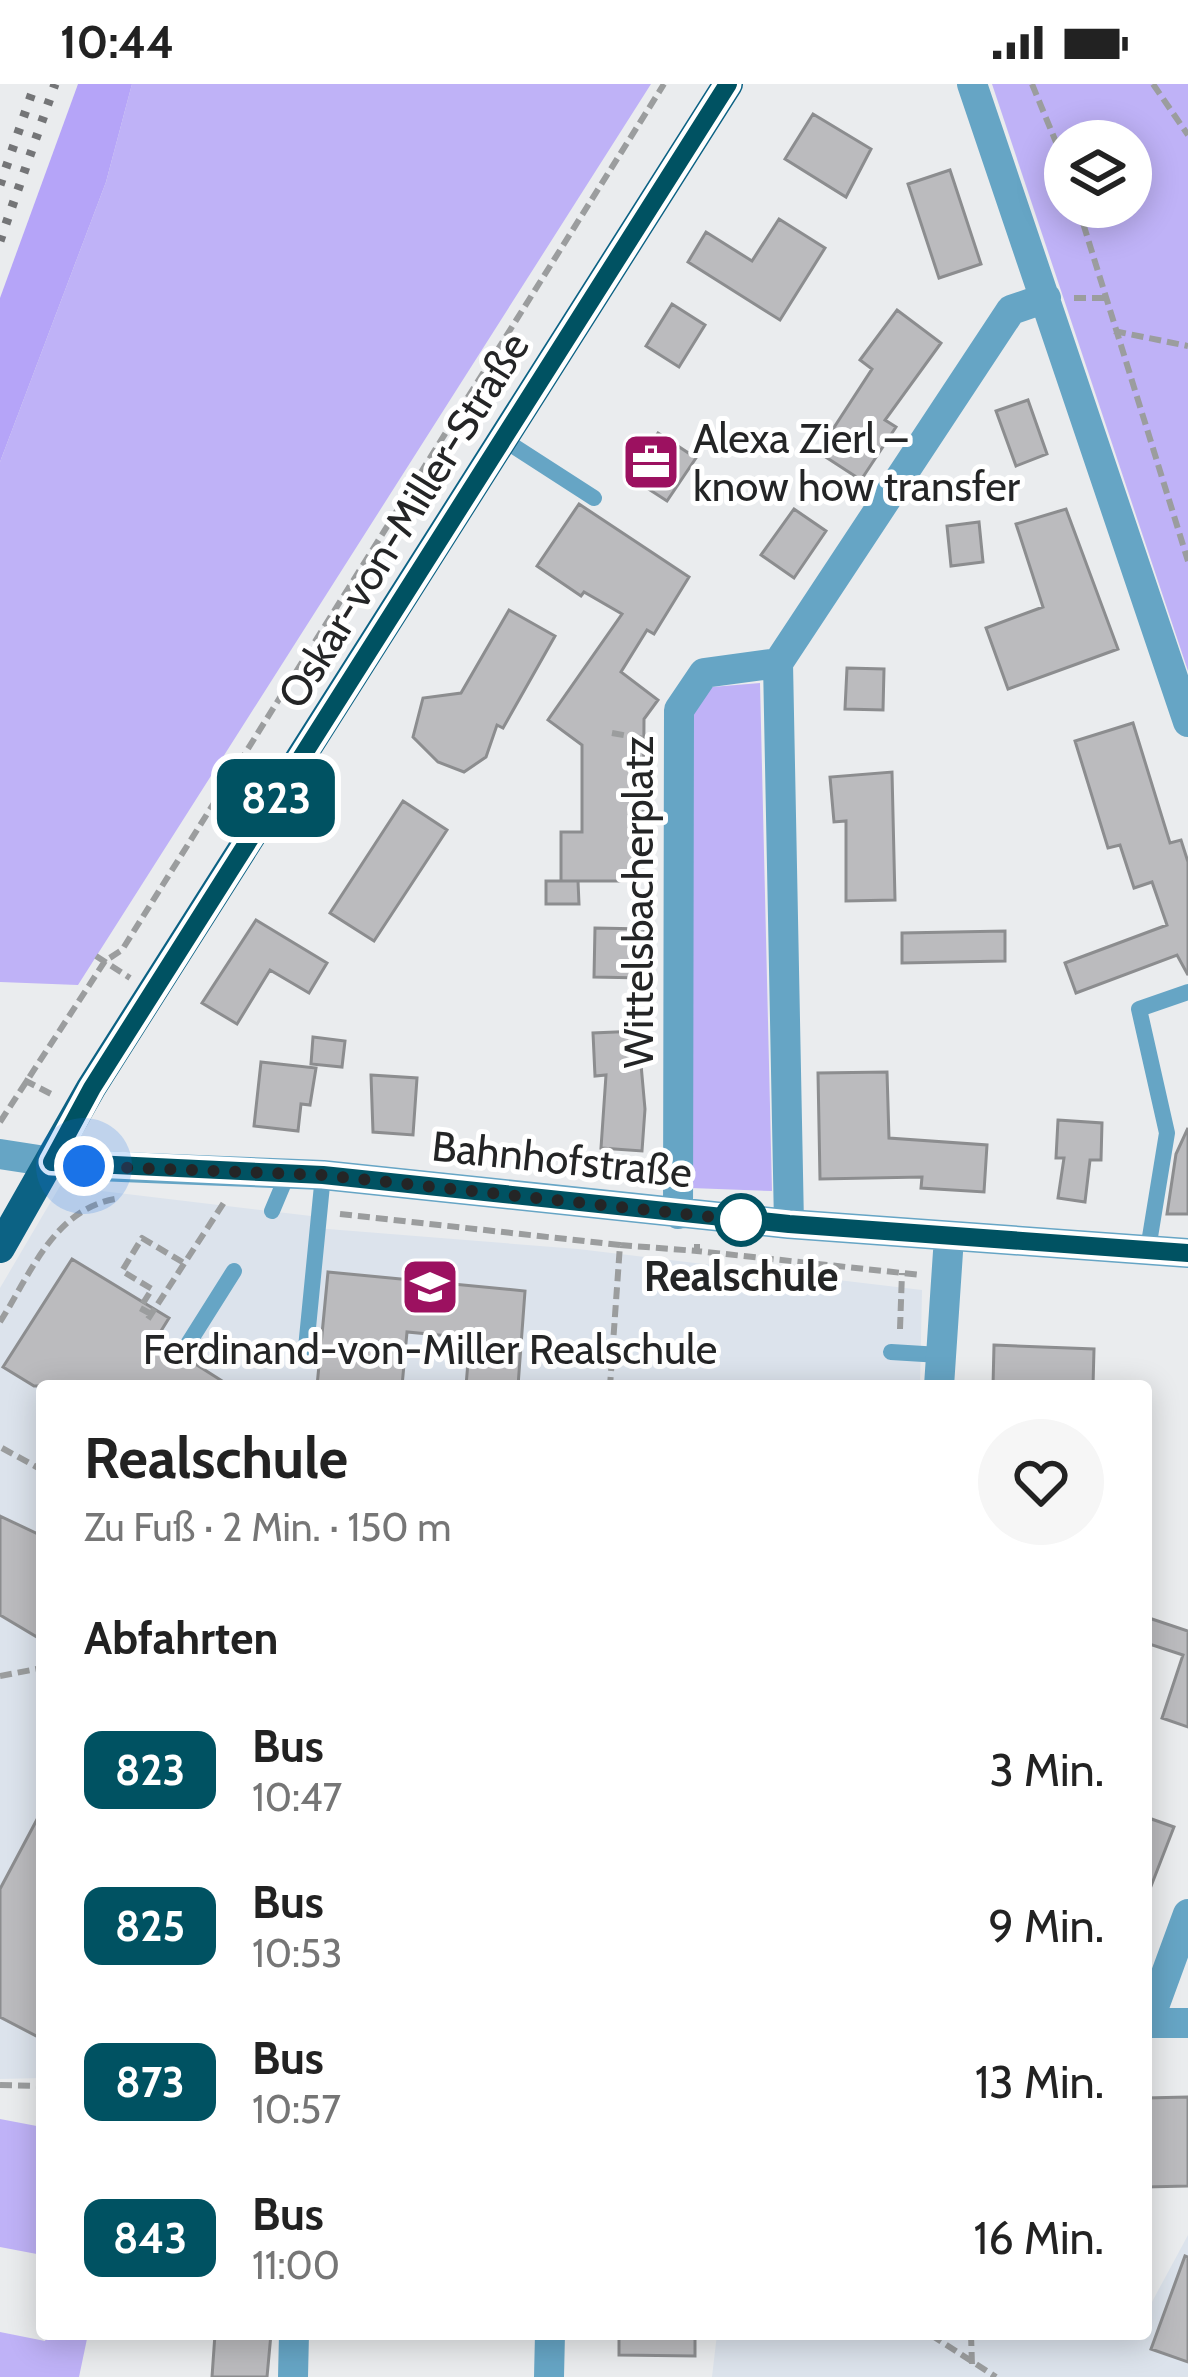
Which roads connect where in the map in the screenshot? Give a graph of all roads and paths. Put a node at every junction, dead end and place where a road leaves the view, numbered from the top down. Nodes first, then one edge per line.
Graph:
1 (664, 84) edge
2 (728, 84) edge
3 (972, 84) edge
4 (1032, 84) edge
5 (1153, 84) edge
6 (1047, 120) edge
7 (1188, 135) edge
8 (1084, 228) edge
9 (1046, 298) junction
10 (1114, 331) junction
11 (1188, 346) edge
12 (504, 440) junction
13 (594, 498) dead end
14 (1188, 561) edge
15 (778, 663) junction
16 (1188, 722) edge
17 (612, 733) dead end
18 (679, 746) junction
19 (1188, 992) edge
20 (0, 1122) edge
21 (0, 1154) edge
22 (52, 1162) junction
23 (124, 1167) junction
24 (235, 1169) junction
25 (288, 1173) junction
26 (323, 1175) junction
27 (272, 1211) dead end
28 (688, 1223) junction
29 (789, 1224) junction
30 (949, 1237) junction
31 (559, 1239) dead end
32 (620, 1245) junction
33 (0, 1248) edge
34 (1148, 1249) junction
35 (697, 1251) junction
36 (1188, 1253) edge
37 (184, 1263) junction
38 (234, 1271) dead end
39 (945, 1278) junction
40 (0, 1322) edge
41 (188, 1343) dead end
42 (306, 1348) dead end
43 (891, 1352) dead end
44 (940, 1371) edge
45 (610, 1380) edge
46 (2, 1448) edge
47 (36, 1467) edge
48 (36, 1669) edge
49 (0, 1676) edge
50 (1188, 1914) edge
51 (1152, 2010) edge
52 (1152, 2023) edge
53 (1188, 2023) edge
54 (0, 2085) edge
55 (36, 2086) edge
56 (294, 2340) edge
57 (550, 2340) edge
58 (938, 2340) edge
59 (971, 2340) edge
60 (972, 2365) junction
61 (293, 2377) edge
62 (549, 2377) edge
63 (996, 2377) edge

1 - 20 path
2 - 12 main road, Oskar-von-Miller-Straße
3 - 9 street
4 - 6 path
5 - 7 path
8 - 10 path
9 - 15 street
9 - 16 street
10 - 11 path
10 - 14 path
12 - 13 lane
12 - 22 main road, Oskar-von-Miller-Straße
15 - 18 street, Wittelsbacherplatz
15 - 29 street
17 - 18 path
18 - 28 street, Wittelsbacherplatz
19 - 34 lane
21 - 22 street, Bahnhofstraße
22 - 23 street, Bahnhofstraße
22 - 33 main road, Oskar-von-Miller-Straße
23 - 24 street, Bahnhofstraße
23 - 40 path
24 - 25 street, Bahnhofstraße
24 - 37 path
25 - 26 street, Bahnhofstraße
25 - 27 lane
26 - 28 street, Bahnhofstraße
26 - 42 lane
28 - 29 street, Bahnhofstraße
28 - 35 path
29 - 30 street, Bahnhofstraße
30 - 34 street, Bahnhofstraße
30 - 39 street
31 - 32 path
32 - 35 path
32 - 45 path
34 - 36 street, Bahnhofstraße
35 - 39 path
37 - 37 path
38 - 41 lane
39 - 44 street
43 - 44 lane
46 - 47 path
48 - 49 path
50 - 51 street
52 - 53 street
54 - 55 path
56 - 61 street
57 - 62 street
58 - 60 path
59 - 60 path
60 - 63 path

